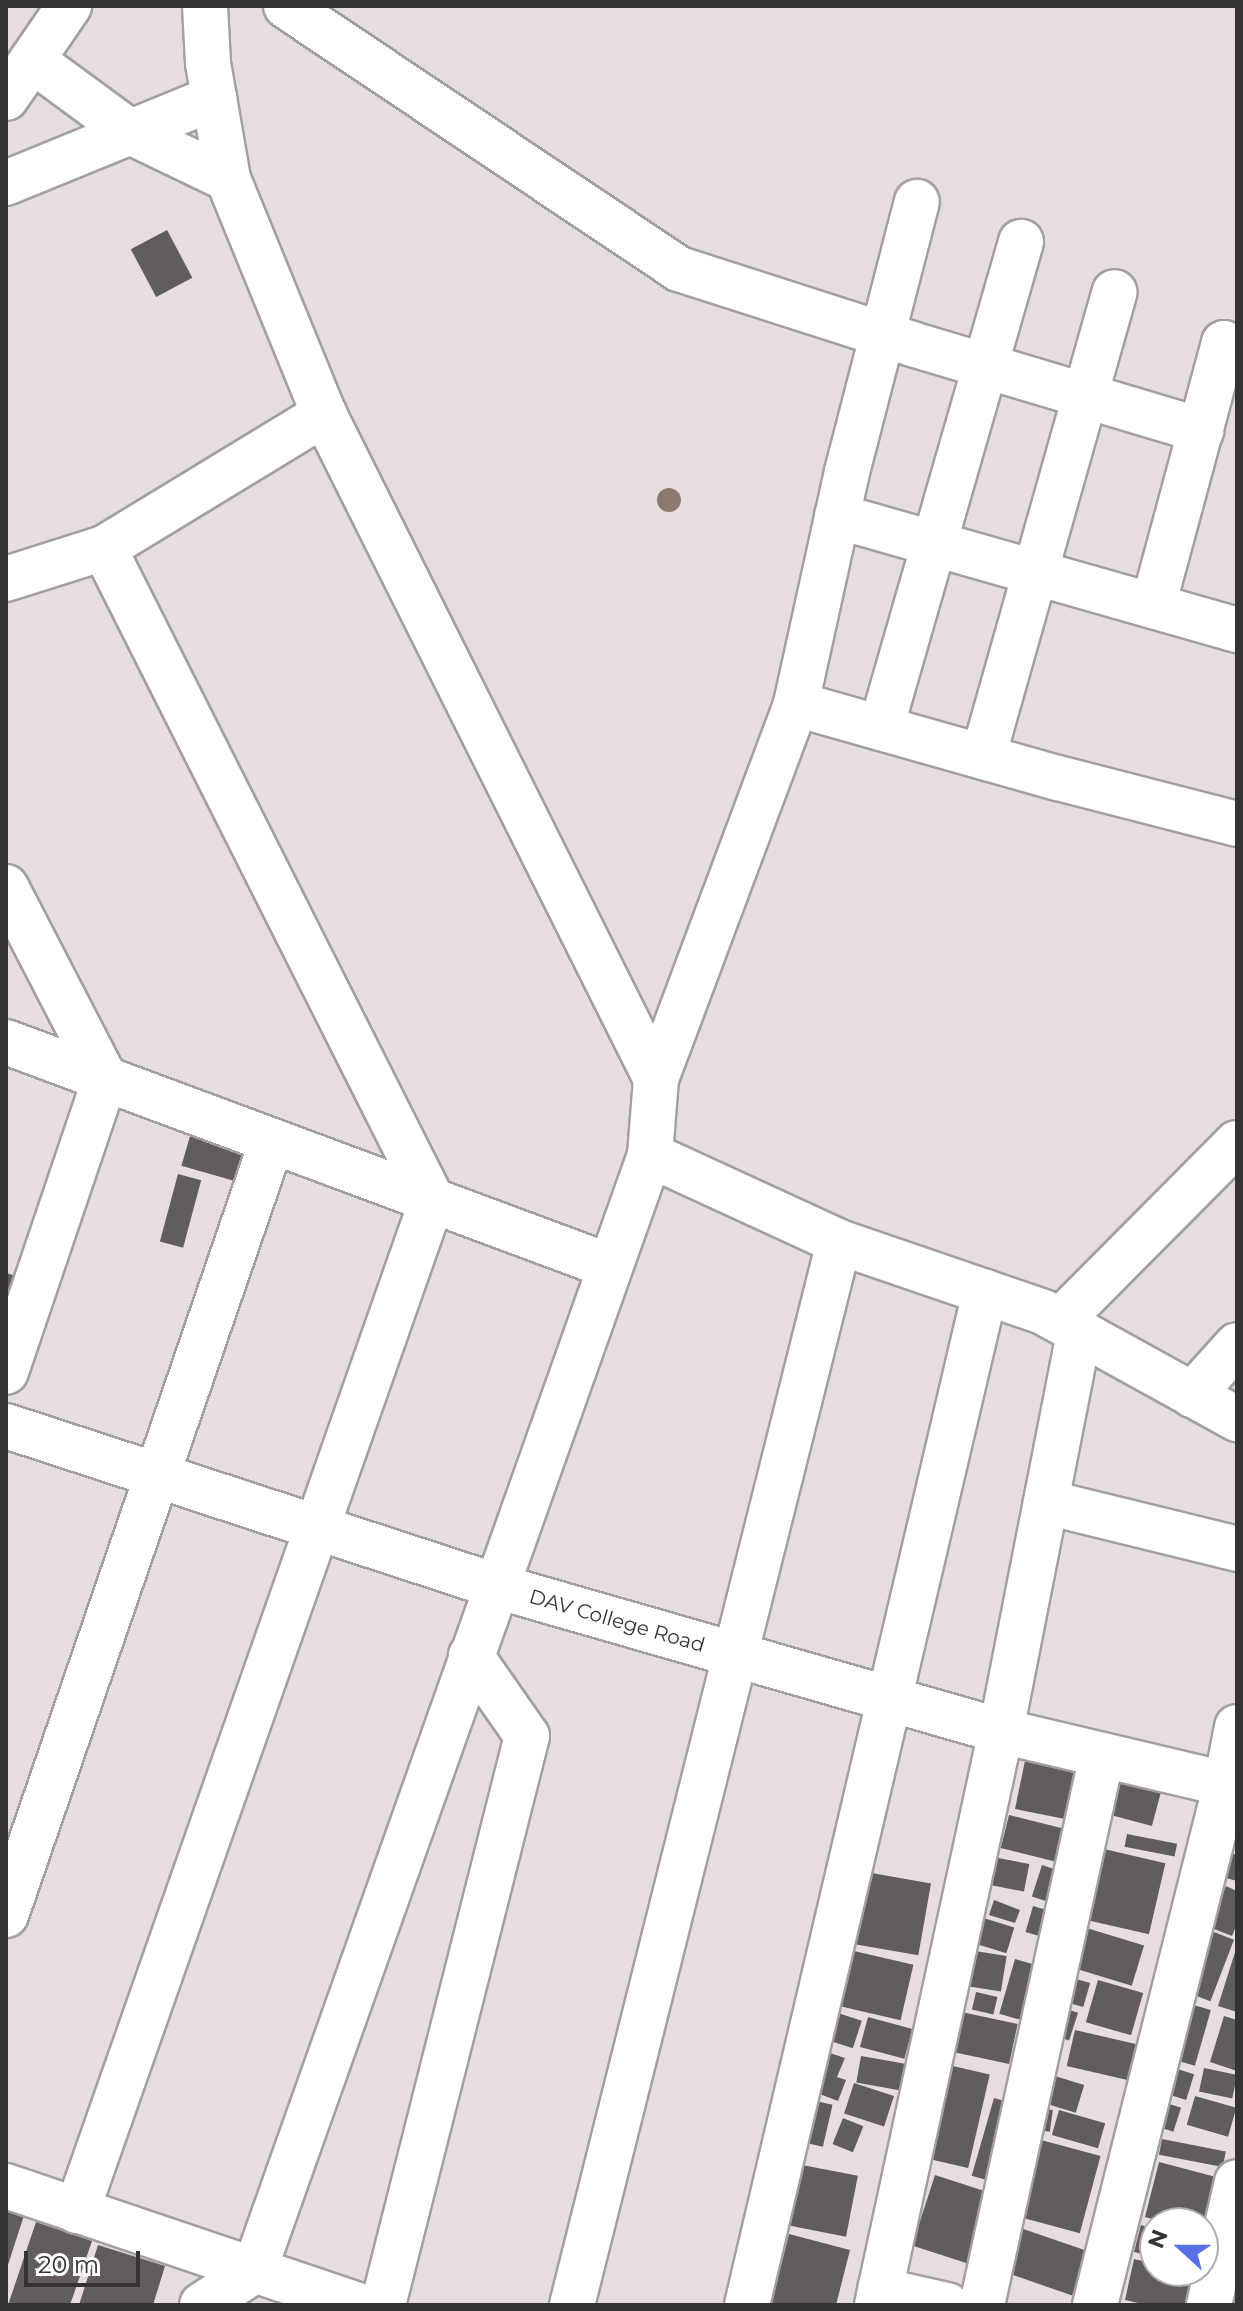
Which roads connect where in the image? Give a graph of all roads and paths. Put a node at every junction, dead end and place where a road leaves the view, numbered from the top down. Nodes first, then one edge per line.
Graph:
1 (69, 6) edge
2 (205, 6) edge
3 (286, 6) edge
4 (32, 60) junction
5 (6, 98) edge
6 (214, 98) junction
7 (130, 132) junction
8 (228, 179) junction
9 (6, 183) edge
10 (917, 202) dead end
11 (1021, 242) dead end
12 (1115, 292) dead end
13 (883, 334) junction
14 (1237, 350) edge
15 (985, 365) junction
16 (1085, 396) junction
17 (324, 414) junction
18 (1201, 430) junction
19 (837, 516) junction
20 (934, 544) junction
21 (104, 548) junction
22 (1035, 573) junction
23 (6, 579) edge
24 (1153, 606) junction
25 (1237, 630) edge
26 (796, 704) junction
27 (881, 728) junction
28 (983, 757) junction
29 (1237, 824) edge
30 (6, 887) edge
31 (6, 1042) edge
32 (105, 1079) junction
33 (656, 1079) junction
34 (272, 1141) junction
35 (1237, 1143) edge
36 (650, 1155) junction
37 (432, 1200) junction
38 (839, 1242) junction
39 (609, 1266) junction
40 (985, 1292) junction
41 (1070, 1327) junction
42 (1237, 1345) edge
43 (6, 1372) edge
44 (1192, 1395) junction
45 (1237, 1419) edge
46 (6, 1426) edge
47 (157, 1475) junction
48 (1046, 1502) junction
49 (317, 1527) junction
50 (1237, 1549) edge
51 (496, 1586) junction
52 (735, 1655) junction
53 (471, 1656) junction
54 (892, 1701) junction
55 (1237, 1727) edge
56 (1001, 1731) junction
57 (1102, 1755) junction
58 (1232, 1785) edge
59 (6, 1915) edge
60 (1237, 2182) edge
61 (6, 2186) edge
62 (77, 2211) junction
63 (254, 2271) junction
64 (879, 2298) edge
65 (202, 2305) edge
66 (357, 2305) edge
67 (383, 2305) edge
68 (572, 2305) edge
69 (747, 2305) edge
70 (947, 2305) edge
71 (982, 2305) edge
72 (1095, 2305) edge
73 (1209, 2305) edge

1 - 4 street
2 - 6 street
3 - 13 street
4 - 5 street
4 - 7 street
6 - 7 street
6 - 8 street
7 - 8 street
7 - 9 street
8 - 17 street
10 - 13 street
11 - 15 street
12 - 16 street
13 - 15 street
13 - 19 street
14 - 18 street
15 - 16 street
15 - 20 street
16 - 18 street
16 - 22 street
17 - 21 street
17 - 33 street
18 - 24 street
19 - 20 street
19 - 26 street
20 - 22 street
20 - 27 street
21 - 23 street
21 - 37 street
22 - 24 street
22 - 28 street
24 - 25 street
26 - 27 street
26 - 33 street
27 - 28 street
28 - 29 street
30 - 32 street
31 - 32 street
32 - 34 street
32 - 43 street
33 - 36 street
34 - 37 street
34 - 47 street
35 - 41 street
36 - 38 street
36 - 39 street
37 - 39 street
37 - 49 street
38 - 40 street
38 - 52 street
39 - 51 street
40 - 41 street
40 - 54 street
41 - 44 street
41 - 48 street
42 - 44 street
44 - 45 street
46 - 47 street, DAV College Road
47 - 49 street, DAV College Road
47 - 59 street
48 - 50 street
48 - 56 street
49 - 51 street, DAV College Road
49 - 62 street
51 - 52 street, DAV College Road
51 - 53 street
52 - 54 street, DAV College Road
52 - 68 street
53 - 63 street
53 - 67 street
54 - 56 street, DAV College Road
54 - 69 street
55 - 58 street
56 - 57 street, DAV College Road
56 - 64 street
57 - 58 street, DAV College Road
57 - 71 street
58 - 72 street
60 - 73 street
61 - 62 street
62 - 63 street
63 - 65 street
63 - 66 street
64 - 70 street

